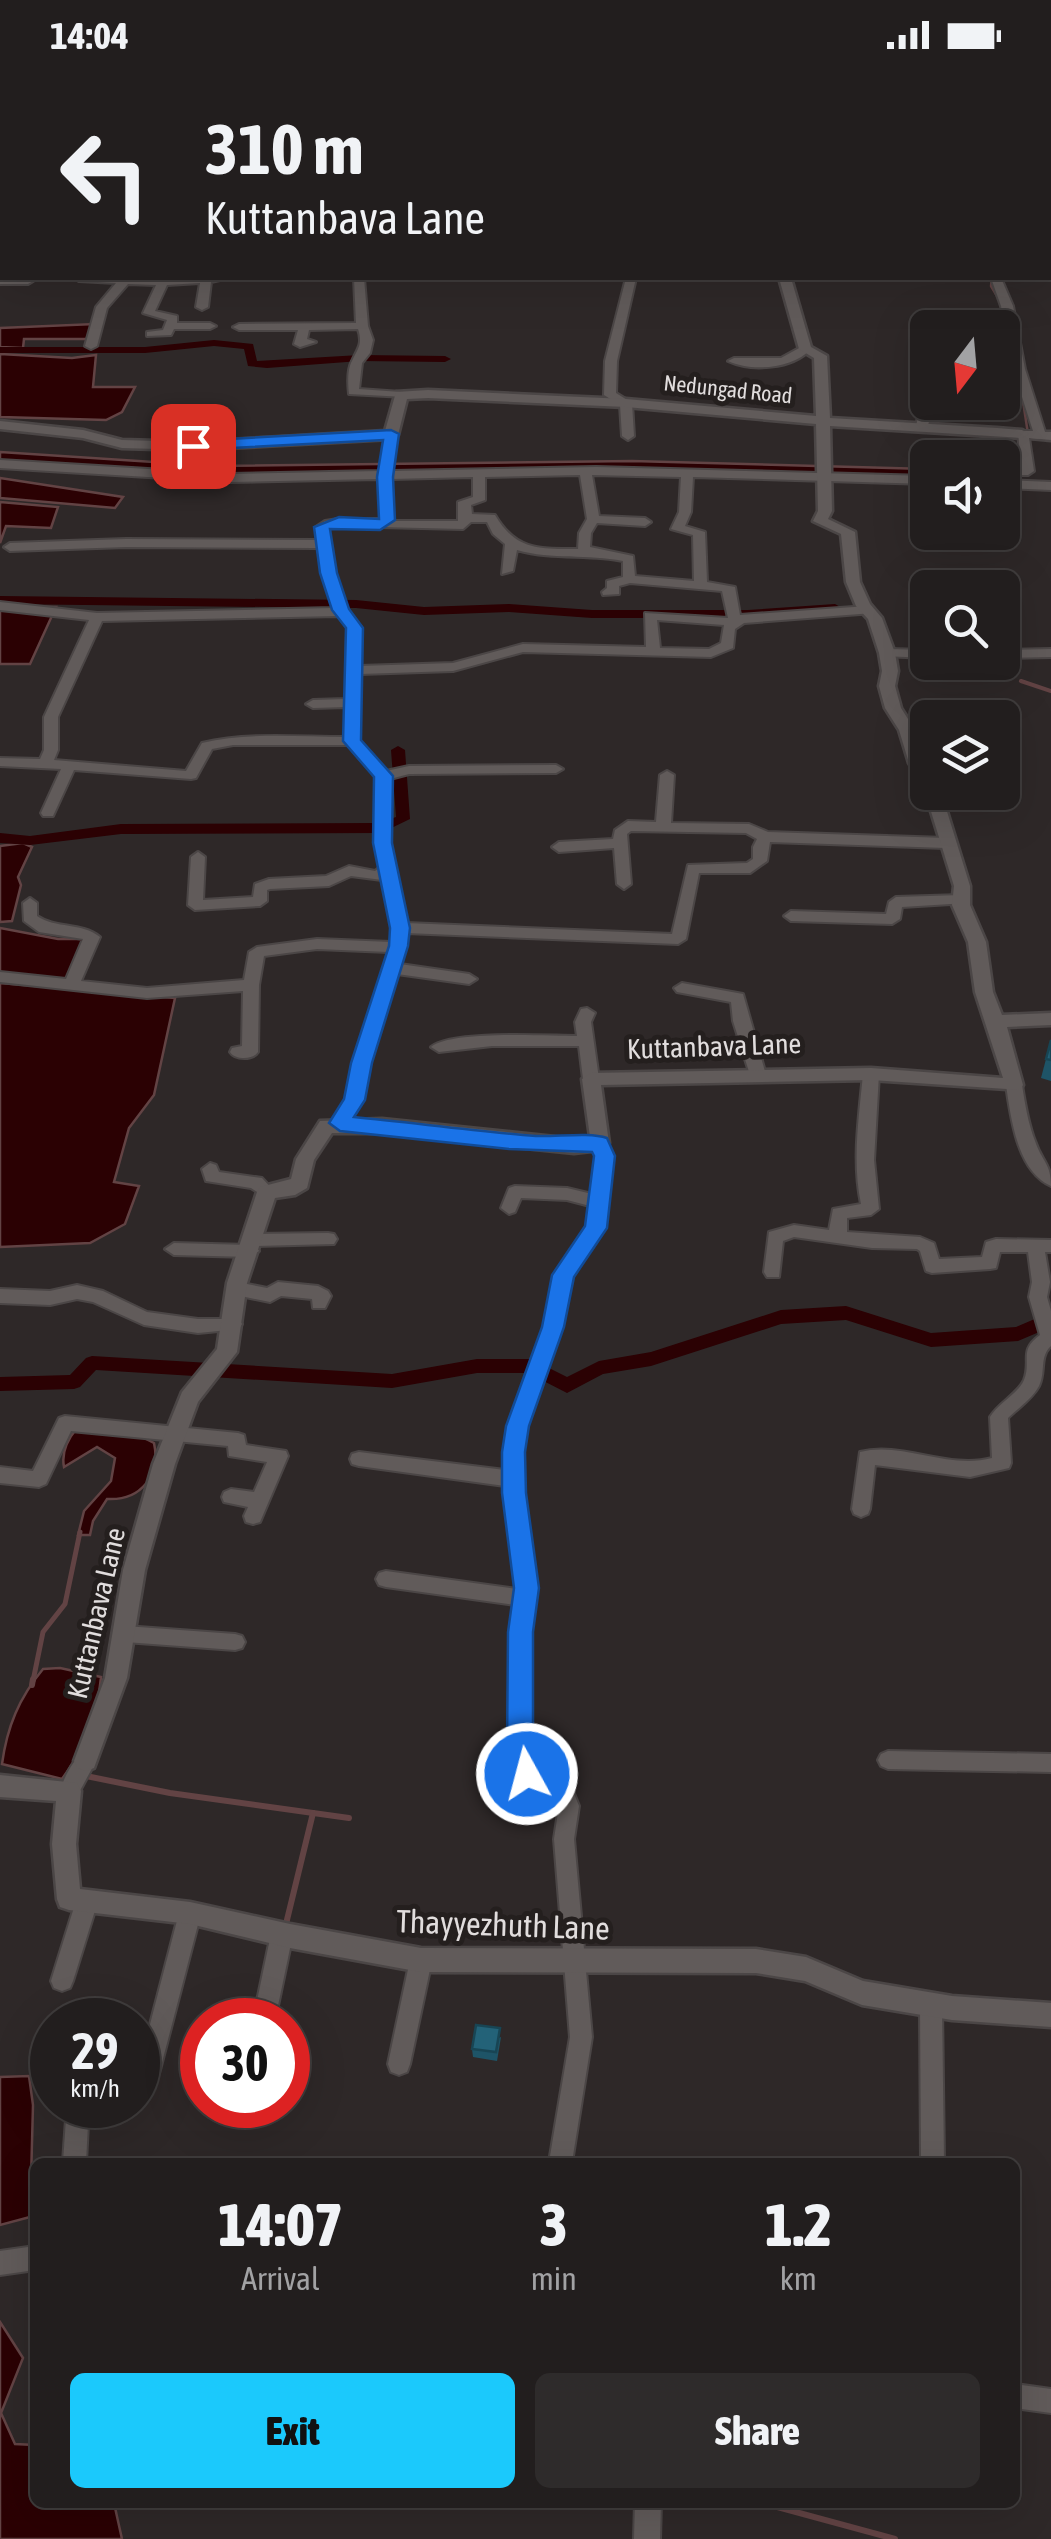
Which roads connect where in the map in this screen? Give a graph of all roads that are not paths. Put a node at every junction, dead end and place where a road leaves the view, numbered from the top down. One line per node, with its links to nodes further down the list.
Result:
1 (28, 280): 10 (street)
2 (109, 280): 9 (street)
3 (165, 280): 4 (street); 9 (street); 13 (street)
4 (206, 280): 11 (street)
5 (360, 280): 16 (street, Nedungad Road)
6 (631, 280): 25 (street)
7 (786, 280): 21 (street)
8 (996, 280): 12 (street)
9 (124, 281): 20 (street)
10 (26, 302)
11 (202, 307)
12 (1003, 310)
13 (170, 326): 14 (street); 18 (street)
14 (210, 326)
15 (304, 326): 16 (street); 17 (street); 19 (street)
16 (362, 326): 24 (street, Nedungad Road)
17 (239, 327)
18 (151, 334)
19 (310, 342)
20 (91, 346)
21 (804, 349): 22 (street); 27 (street)
22 (734, 361)
23 (1020, 373): 31 (street)
24 (401, 396): 25 (street, Nedungad Road); 30 (street)
25 (622, 399): 27 (street, Nedungad Road); 32 (street)
26 (923, 420): 29 (street)
27 (826, 421): 29 (street, Nedungad Road); 34 (street)
28 (0, 425): 30 (street)
29 (922, 426): 31 (street, Nedungad Road)
30 (391, 434): 39 (street)
31 (1037, 435): 36 (street)
32 (628, 436)
33 (0, 464): 39 (street)
34 (823, 470): 38 (street); 40 (street); 57 (street)
35 (585, 471): 37 (street); 38 (street); 44 (street)
36 (1020, 471)
37 (479, 474): 39 (street); 43 (street)
38 (687, 474): 53 (street)
39 (385, 477): 46 (street)
40 (910, 478)
41 (1020, 485): 42 (street)
42 (1051, 486)
43 (466, 518): 46 (street); 48 (street)
44 (592, 519): 45 (street); 50 (street)
45 (646, 522)
46 (380, 525): 47 (street)
47 (325, 544): 49 (street); 56 (street)
48 (512, 545): 50 (street); 51 (street)
49 (10, 547)
50 (589, 553): 52 (street)
51 (507, 571)
52 (629, 579): 53 (street); 54 (street)
53 (700, 584): 59 (street)
54 (608, 592)
55 (0, 606): 58 (street)
56 (341, 608): 58 (street); 65 (street)
57 (868, 610): 59 (street); 61 (street)
58 (97, 617): 71 (street)
59 (735, 617): 60 (street); 60 (street)
60 (653, 650): 65 (street)
61 (887, 653): 63 (street); 68 (street)
62 (1051, 653): 64 (street)
63 (910, 654)
64 (1020, 654)
65 (352, 670): 66 (street)
66 (351, 703): 67 (street); 69 (street)
67 (313, 704)
68 (910, 735)
69 (352, 741): 72 (street); 75 (street)
70 (0, 762): 71 (street)
71 (46, 763): 72 (street)
72 (70, 764): 77 (street)
73 (556, 769): 75 (street)
74 (667, 775): 78 (street)
75 (384, 776): 84 (street)
76 (938, 810): 81 (street)
77 (48, 814)
78 (664, 827): 79 (street); 80 (street)
79 (765, 837): 81 (street); 89 (street)
80 (620, 843): 82 (street); 85 (street)
81 (946, 843): 86 (street)
82 (560, 848)
83 (198, 857): 84 (street)
84 (387, 869): 89 (street)
85 (624, 884)
86 (962, 900): 88 (street); 99 (street)
87 (30, 903): 94 (street)
88 (792, 916)
89 (400, 928): 90 (street)
90 (398, 946): 91 (street); 95 (street)
91 (392, 968): 93 (street); 107 (street)
92 (0, 977): 94 (street)
93 (468, 978)
94 (71, 984): 95 (street)
95 (251, 985): 102 (street)
96 (682, 988): 104 (street)
97 (587, 1013): 100 (street)
98 (1051, 1019): 99 (street)
99 (996, 1022): 106 (street)
100 (586, 1041): 101 (street); 105 (street)
101 (439, 1046)
102 (238, 1052)
103 (872, 1074): 104 (street, Kuttanbava Lane); 106 (street, Kuttanbava Lane); 114 (street)
104 (758, 1075): 105 (street, Kuttanbava Lane)
105 (591, 1080): 108 (street, Kuttanbava Lane)
106 (1014, 1085): 110 (street)
107 (340, 1123): 108 (street); 111 (street)
108 (600, 1143): 112 (street)
109 (210, 1168): 111 (street)
110 (1051, 1180)
111 (267, 1192): 116 (street, Kuttanbava Lane)
112 (597, 1201): 113 (street); 127 (street)
113 (509, 1208)
114 (830, 1236): 117 (street); 119 (street)
115 (328, 1239): 116 (street)
116 (252, 1245): 118 (street); 120 (street, Kuttanbava Lane)
117 (1044, 1246): 124 (street)
118 (174, 1249)
119 (774, 1272)
120 (236, 1289): 122 (street); 123 (street, Kuttanbava Lane)
121 (0, 1296): 123 (street)
122 (319, 1304)
123 (233, 1324): 125 (street, Kuttanbava Lane)
124 (1050, 1334): 130 (street)
125 (176, 1434): 128 (street); 129 (street); 133 (street, Kuttanbava Lane)
126 (358, 1459): 127 (street)
127 (514, 1478): 132 (street)
128 (2, 1481)
129 (231, 1497)
130 (861, 1509)
131 (386, 1579): 132 (street)
132 (525, 1598): 143 (street)
133 (125, 1634): 134 (street); 137 (street, Kuttanbava Lane)
134 (235, 1642)
135 (888, 1760): 136 (street)
136 (1051, 1763)
137 (78, 1775): 138 (street); 139 (street)
138 (0, 1786)
139 (87, 1901): 140 (street, Thayyezhuth Lane); 144 (street)
140 (190, 1912): 141 (street, Thayyezhuth Lane); 148 (street)
141 (285, 1935): 142 (street, Thayyezhuth Lane); 145 (street)
142 (421, 1960): 143 (street, Thayyezhuth Lane); 149 (street)
143 (572, 1963): 146 (street, Thayyezhuth Lane); 152 (street)
144 (62, 1980)
145 (269, 1998)
146 (931, 2005): 147 (street, Thayyezhuth Lane); 153 (street)
147 (1051, 2015)
148 (160, 2028)
149 (400, 2064)
150 (77, 2128): 151 (street)
151 (75, 2158)
152 (561, 2158)
153 (933, 2158)
154 (30, 2259): 155 (street)
155 (0, 2264)
156 (1020, 2397): 157 (street)
157 (1051, 2401)
158 (648, 2508): 159 (street)
159 (647, 2539)

